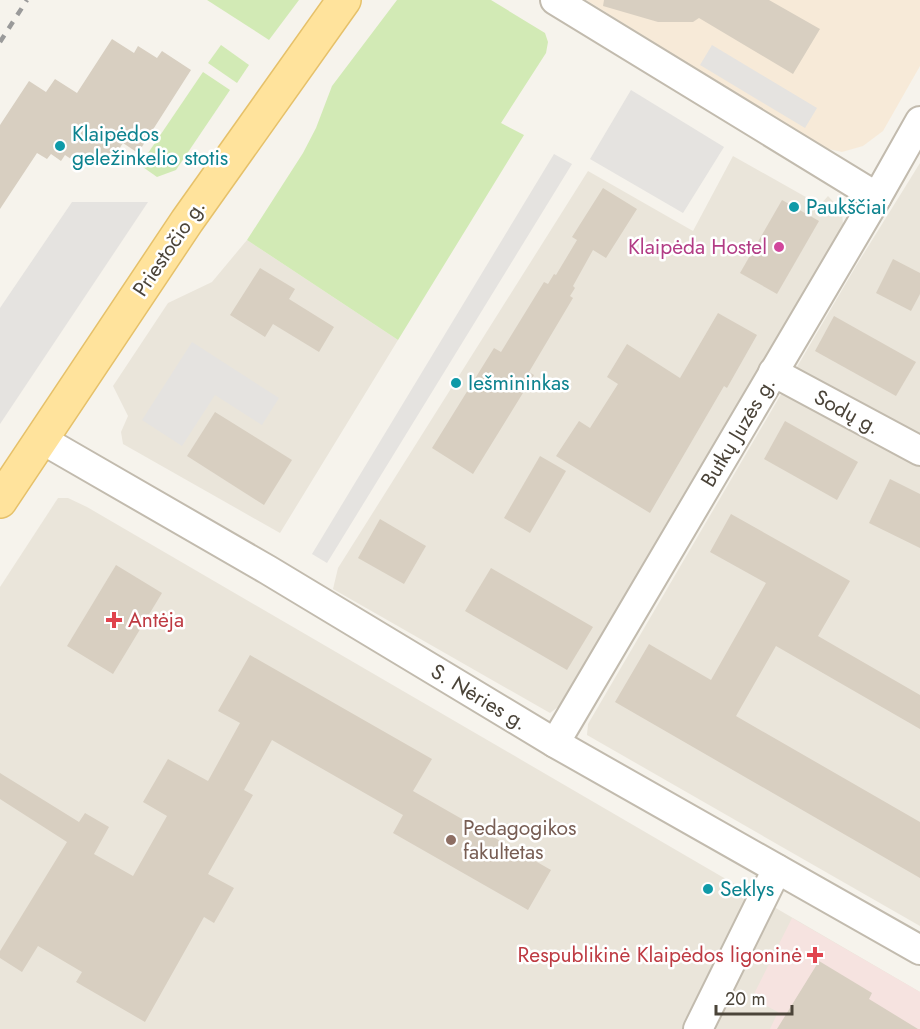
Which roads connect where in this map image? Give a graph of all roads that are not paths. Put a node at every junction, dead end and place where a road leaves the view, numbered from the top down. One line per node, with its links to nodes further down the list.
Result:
1 (344, 0): 6 (main road, Priestočio g.)
2 (555, 0): 4 (street)
3 (920, 121): 4 (street, Butkų Juzės g.)
4 (877, 197): 5 (street, Butkų Juzės g.)
5 (773, 372): 7 (street, Sodų g.); 9 (street, Butkų Juzės g.)
6 (41, 439): 8 (main road, Priestočio g.); 9 (street, S. Nėries g.)
7 (920, 451)
8 (0, 501)
9 (555, 743): 10 (street, S. Nėries g.)
10 (777, 869): 11 (street, S. Nėries g.); 12 (street)
11 (920, 950)
12 (698, 1029)

